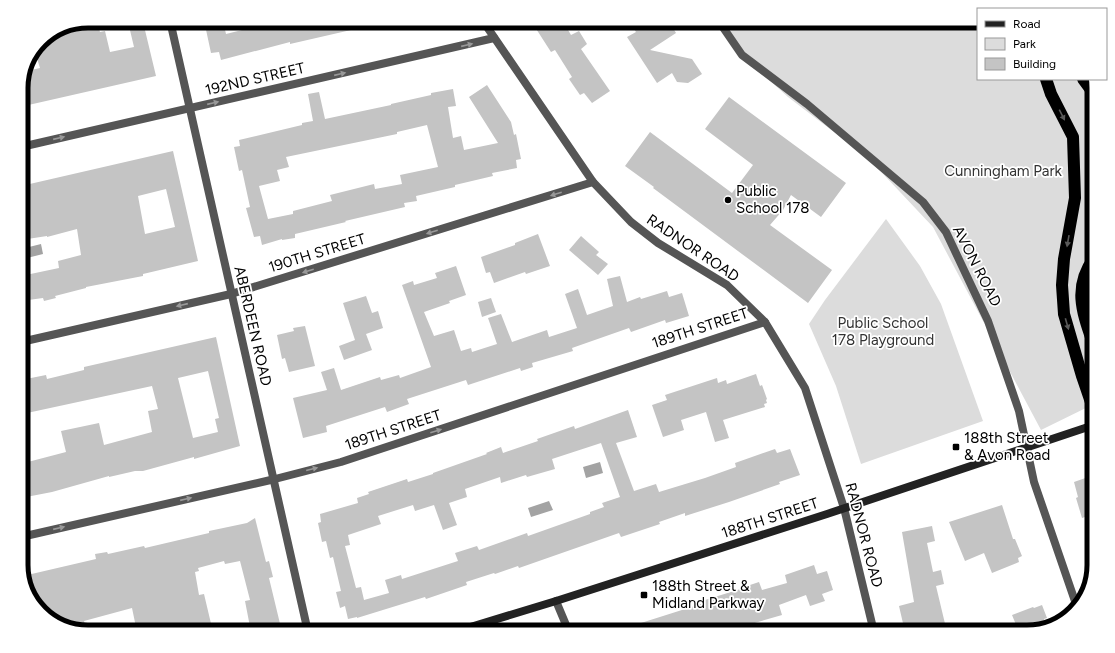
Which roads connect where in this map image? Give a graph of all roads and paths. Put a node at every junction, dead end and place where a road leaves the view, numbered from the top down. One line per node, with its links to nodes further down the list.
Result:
1 (172, 28): 6 (street, ABERDEEN ROAD)
2 (488, 28): 4 (street, RADNOR ROAD)
3 (723, 28): 16 (street, AVON ROAD)
4 (494, 38): 6 (street, 192ND STREET, one-way to 4); 8 (street, RADNOR ROAD)
5 (1046, 80): 14 (highway, one-way to 14)
6 (190, 109): 7 (street, 192ND STREET, one-way to 6); 10 (street, ABERDEEN ROAD)
7 (28, 145)
8 (593, 182): 10 (street, 190TH STREET, one-way to 10); 11 (street, RADNOR ROAD)
9 (1087, 272): 12 (highway)
10 (232, 294): 13 (street, 190TH STREET, one-way to 13); 17 (street, ABERDEEN ROAD)
11 (765, 322): 17 (street, 189TH STREET, one-way to 11); 18 (street, RADNOR ROAD)
12 (1087, 327)
13 (28, 340)
14 (1087, 391)
15 (1087, 427): 16 (street, 188TH STREET)
16 (1027, 448): 18 (street, 188TH STREET); 21 (street, AVON ROAD)
17 (275, 479): 19 (street, 189TH STREET, one-way to 17); 22 (street, ABERDEEN ROAD)
18 (844, 508): 20 (street, 188TH STREET); 25 (street, RADNOR ROAD)
19 (28, 535)
20 (556, 602): 23 (street, 188TH STREET); 24 (street)
21 (1075, 602)
22 (306, 625)
23 (478, 625)
24 (566, 625)
25 (872, 625)

